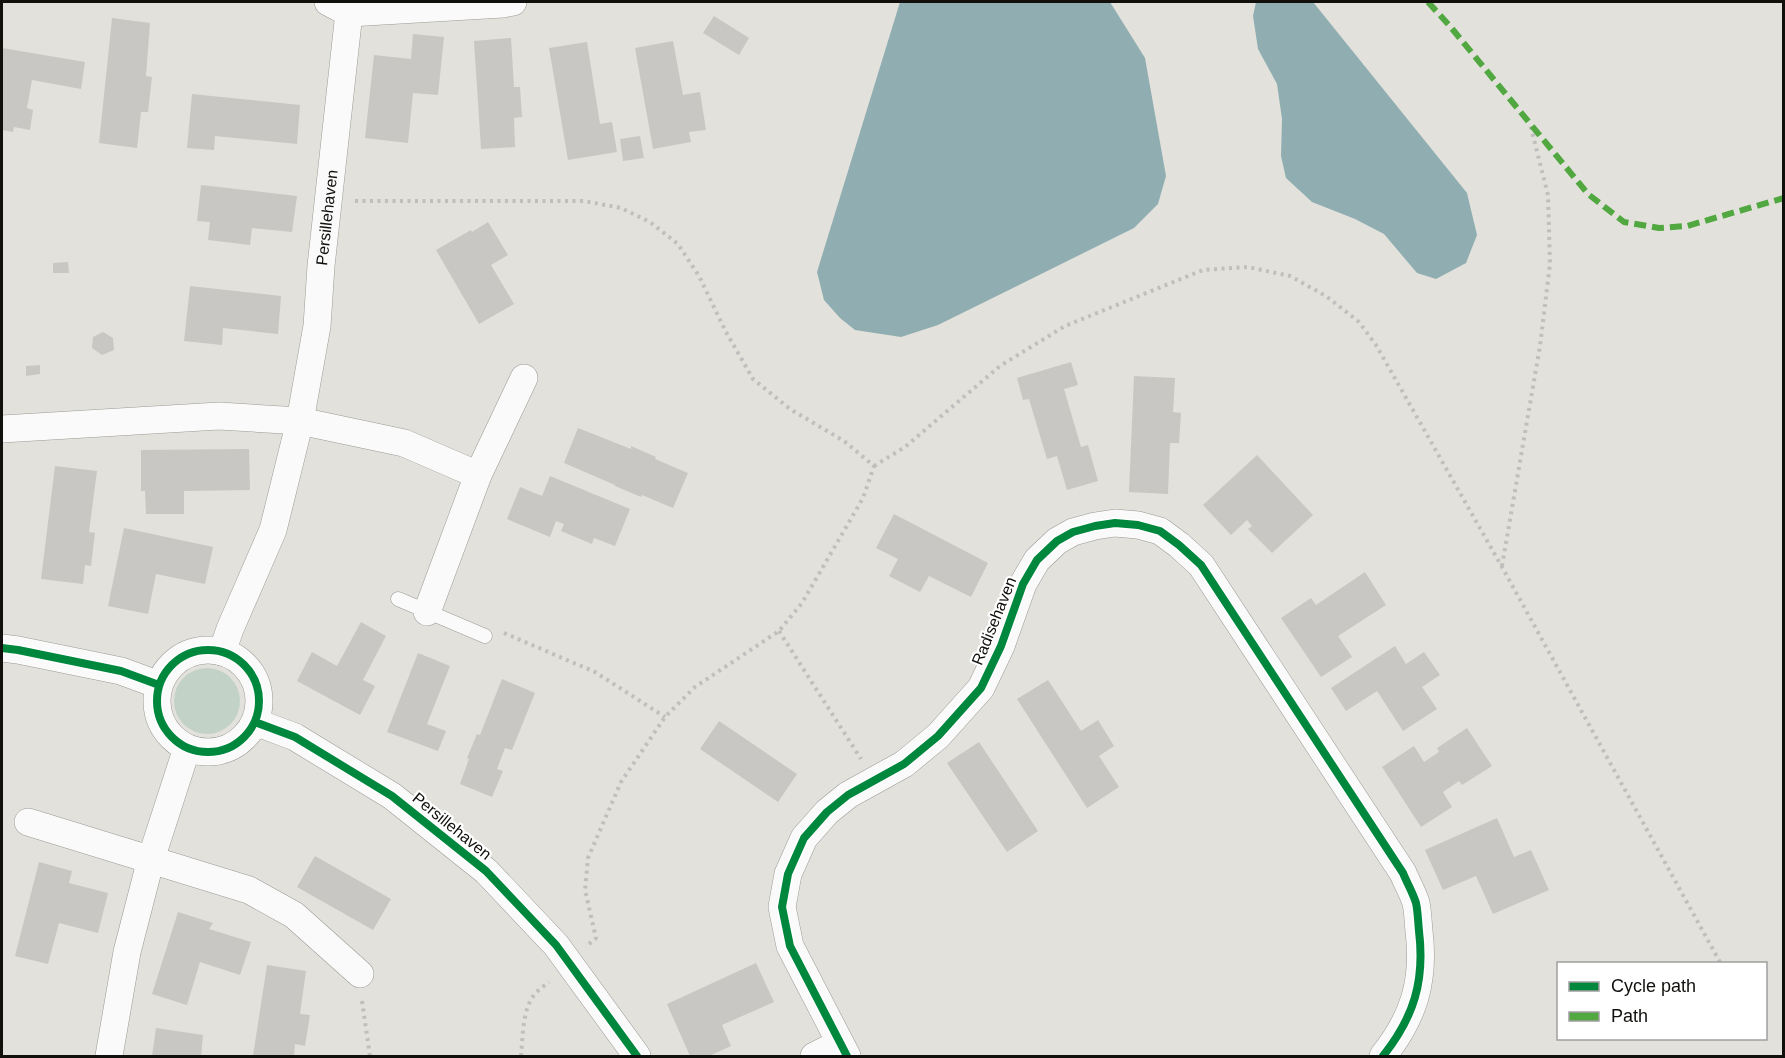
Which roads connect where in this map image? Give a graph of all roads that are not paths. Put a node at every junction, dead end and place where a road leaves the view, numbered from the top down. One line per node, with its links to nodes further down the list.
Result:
1 (513, 2): 2 (street, Persillehaven)
2 (338, 7): 4 (street, Persillehaven)
3 (524, 378): 6 (street)
4 (300, 421): 5 (street); 6 (street); 11 (street, Persillehaven)
5 (2, 429)
6 (478, 475): 8 (street)
7 (398, 599): 8 (lane)
8 (427, 612): 9 (lane)
9 (485, 636)
10 (2, 648): 12 (street)
11 (222, 652): 12 (street); 13 (street)
12 (159, 685): 14 (street)
13 (255, 722): 14 (street); 20 (street, Persillehaven)
14 (188, 748): 16 (street)
15 (28, 822): 16 (street)
16 (151, 859): 17 (street); 19 (street)
17 (360, 974)
18 (843, 1050): 21 (street, Radisehaven); 22 (street, Radisehaven)
19 (109, 1056)
20 (637, 1056)
21 (814, 1056)
22 (1383, 1056)

